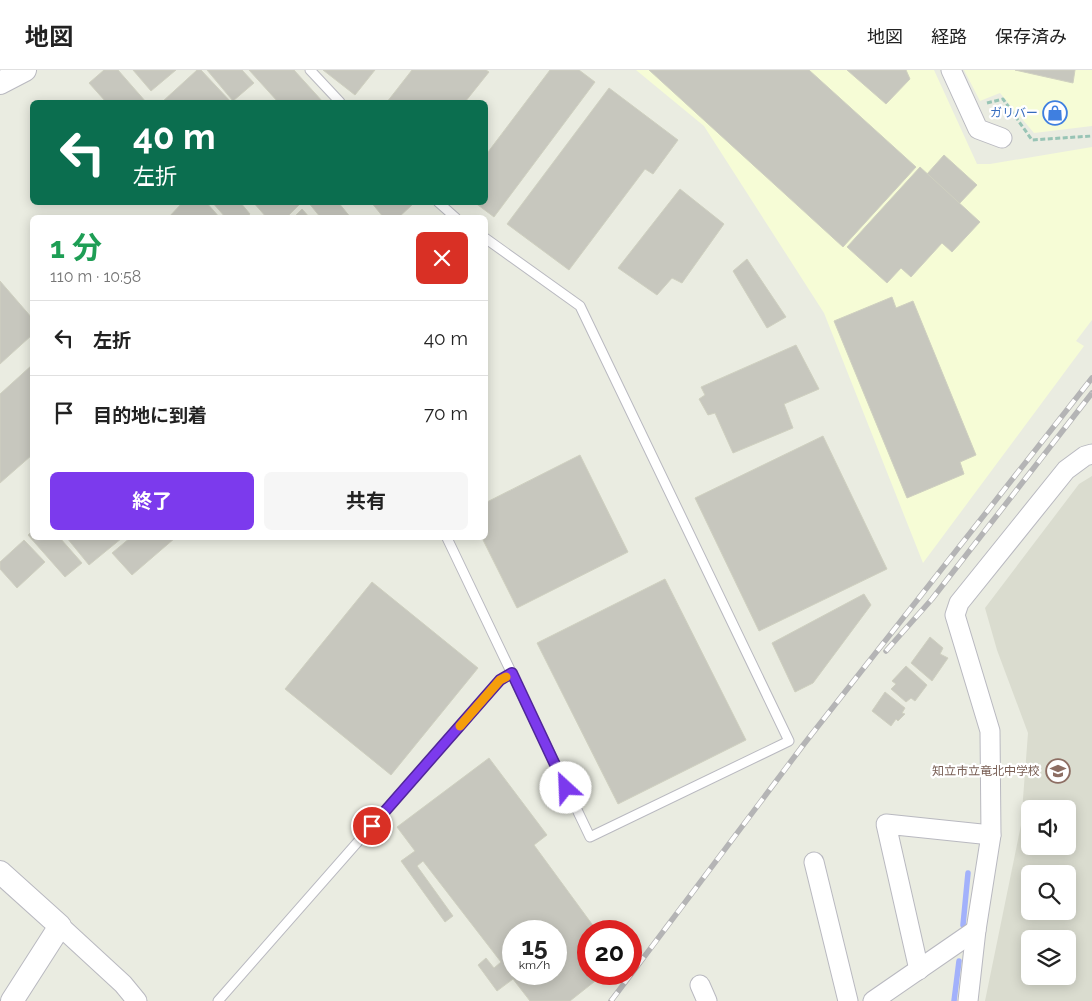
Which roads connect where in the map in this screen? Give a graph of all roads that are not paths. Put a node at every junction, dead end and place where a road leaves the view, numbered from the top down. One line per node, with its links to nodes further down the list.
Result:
1 (24, 70): 4 (street)
2 (310, 70): 5 (lane)
3 (951, 70): 6 (street)
4 (0, 83)
5 (338, 100)
6 (1002, 138)
7 (488, 240): 10 (lane)
8 (1092, 454): 11 (street)
9 (448, 540): 10 (lane)
10 (512, 673): 19 (lane)
11 (991, 835): 15 (street); 16 (street)
12 (814, 862): 20 (street)
13 (0, 872): 14 (street)
14 (60, 926): 17 (street); 18 (street)
15 (976, 930): 16 (street); 22 (street)
16 (919, 970): 21 (street)
17 (12, 1001)
18 (137, 1001)
19 (218, 1001)
20 (848, 1001)
21 (873, 1001)
22 (968, 1001)

